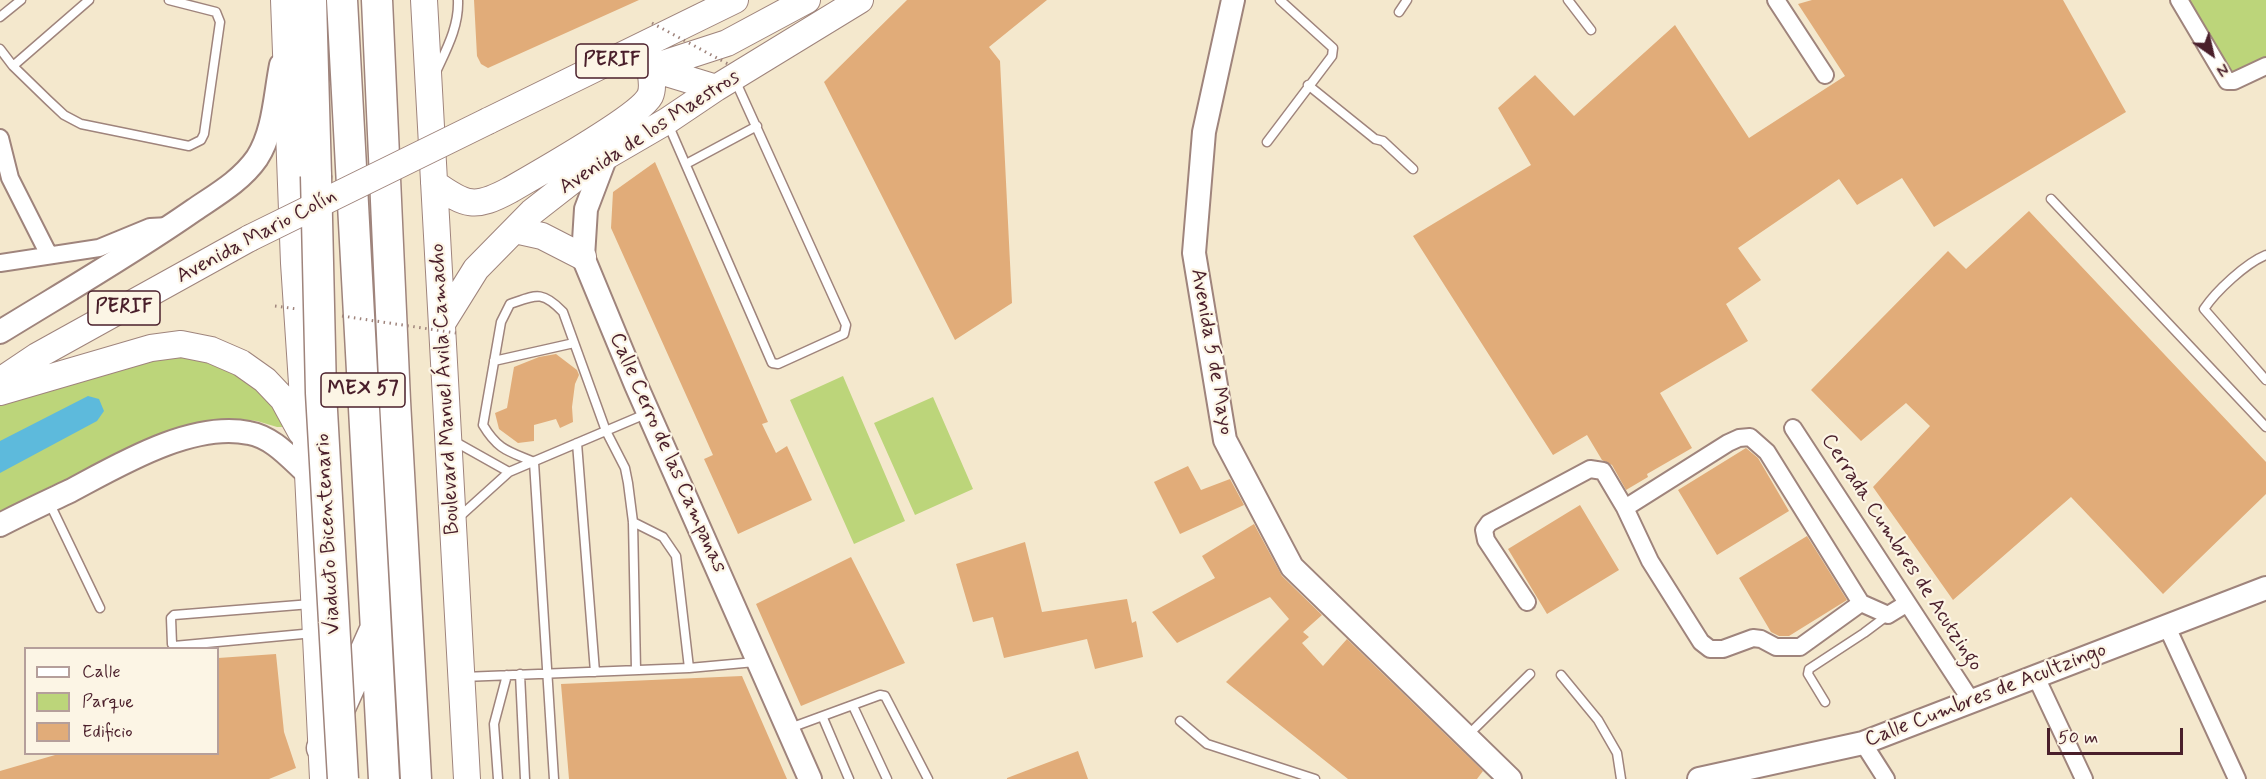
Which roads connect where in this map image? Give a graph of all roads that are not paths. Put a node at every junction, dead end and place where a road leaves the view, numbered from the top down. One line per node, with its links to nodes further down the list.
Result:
1 (21, 0): 20 (lane)
2 (89, 0): 25 (lane)
3 (169, 0): 25 (lane)
4 (284, 0): 22 (main road)
5 (311, 0): 101 (highway, Viaducto Bicentenario, bridge)
6 (342, 0): 77 (highway, MEX 57)
7 (377, 0): 103 (highway, MEX 57)
8 (424, 0): 31 (main road, Boulevard Manuel Ávila Camacho)
9 (458, 0): 31 (lane)
10 (735, 0): 24 (main road, PERIF)
11 (807, 0): 27 (main road)
12 (860, 0): 29 (main road, Avenida de los Maestros)
13 (1233, 0): 97 (street, Avenida 5 de Mayo)
14 (1280, 0): 30 (lane)
15 (1407, 0): 19 (lane)
16 (1568, 0): 21 (lane)
17 (1776, 0): 28 (street)
18 (2178, 0): 26 (street)
19 (1399, 12)
20 (0, 17)
21 (1591, 30)
22 (286, 37): 42 (street); 59 (main road)
23 (0, 49): 25 (lane)
24 (618, 58): 27 (main road); 53 (main road, Avenida Mario Colín / PERIF, bridge)
25 (13, 66)
26 (2266, 66)
27 (650, 68): 29 (main road); 33 (main road)
28 (1825, 75)
29 (726, 77): 32 (main road, Avenida de los Maestros); 34 (lane)
30 (1308, 85): 36 (lane); 39 (lane)
31 (429, 89): 40 (main road, Boulevard Manuel Ávila Camacho)
32 (667, 121): 37 (main road, Avenida de los Maestros); 38 (lane)
33 (621, 122): 37 (street, Calle Cerro de las Campanas); 40 (main road)
34 (757, 126): 38 (lane); 38 (lane)
35 (0, 138): 44 (street)
36 (1267, 142)
37 (605, 157): 43 (main road, Avenida de los Maestros); 46 (street, Calle Cerro de las Campanas)
38 (686, 165)
39 (1413, 169)
40 (434, 183): 48 (main road, Boulevard Manuel Ávila Camacho)
41 (2051, 199): 56 (lane)
42 (170, 226): 44 (street); 49 (street)
43 (515, 230): 46 (main road); 48 (main road, Avenida de los Maestros)
44 (49, 255): 47 (street)
45 (2266, 255): 52 (lane)
46 (583, 256): 55 (street, Calle Cerro de las Campanas)
47 (0, 263)
48 (450, 328): 60 (main road, Boulevard Manuel Ávila Camacho)
49 (0, 332)
50 (574, 343): 51 (lane); 51 (lane); 58 (lane)
51 (494, 361): 62 (lane)
52 (2266, 380)
53 (0, 381)
54 (0, 392): 59 (main road)
55 (648, 413): 58 (lane); 80 (street, Calle Cerro de las Campanas)
56 (2266, 427)
57 (1793, 428): 74 (street, Cerrada Cumbres de Acutzingo)
58 (606, 431): 61 (lane); 68 (lane)
59 (304, 438): 64 (main road)
60 (450, 439): 63 (lane); 67 (main road, Boulevard Manuel Ávila Camacho)
61 (577, 443): 62 (lane); 84 (lane)
62 (534, 462): 63 (lane); 83 (lane)
63 (509, 472): 67 (lane)
64 (308, 474): 65 (street); 73 (main road)
65 (49, 501): 69 (street); 75 (lane)
66 (1625, 508): 71 (street); 72 (street); 72 (street)
67 (454, 522): 89 (main road, Boulevard Manuel Ávila Camacho)
68 (633, 522): 81 (lane); 82 (lane)
69 (0, 525)
70 (2266, 588): 78 (street, Calle Cumbres de Acultzingo)
71 (1527, 602)
72 (1861, 603): 76 (street)
73 (315, 604): 79 (main road); 79 (lane)
74 (1906, 604): 76 (street); 92 (street, Cerrada Cumbres de Acutzingo)
75 (100, 608)
76 (1888, 615): 91 (lane)
77 (376, 627): 99 (highway); 102 (highway, MEX 57)
78 (2167, 627): 90 (street, Calle Cumbres de Acultzingo); 118 (street)
79 (316, 633): 99 (main road)
80 (759, 662): 81 (lane); 96 (street, Calle Cerro de las Campanas)
81 (689, 668): 82 (lane)
82 (636, 670): 84 (lane)
83 (548, 672): 84 (lane); 85 (lane); 107 (lane)
84 (595, 672)
85 (520, 674): 86 (lane); 106 (lane)
86 (507, 675): 89 (lane); 105 (lane)
87 (1530, 675): 97 (lane)
88 (1561, 675): 114 (lane)
89 (462, 677): 104 (main road, Boulevard Manuel Ávila Camacho)
90 (2036, 677): 92 (street, Calle Cumbres de Acultzingo); 117 (street)
91 (1825, 702)
92 (1972, 702): 98 (street, Calle Cumbres de Acultzingo)
93 (853, 706): 94 (lane); 110 (lane); 111 (lane)
94 (823, 718): 96 (lane); 109 (lane)
95 (1180, 721): 112 (lane)
96 (788, 729): 108 (street, Calle Cerro de las Campanas)
97 (1467, 736): 113 (street, Avenida 5 de Mayo)
98 (1863, 743): 115 (street, Calle Cumbres de Acultzingo); 116 (street)
99 (322, 748): 100 (main road)
100 (323, 779)
101 (344, 779)
102 (384, 779)
103 (416, 779)
104 (467, 779)
105 (498, 779)
106 (525, 779)
107 (554, 779)
108 (810, 779)
109 (849, 779)
110 (887, 779)
111 (928, 779)
112 (1315, 779)
113 (1510, 779)
114 (1621, 779)
115 (1699, 779)
116 (1886, 779)
117 (2085, 779)
118 (2237, 779)

